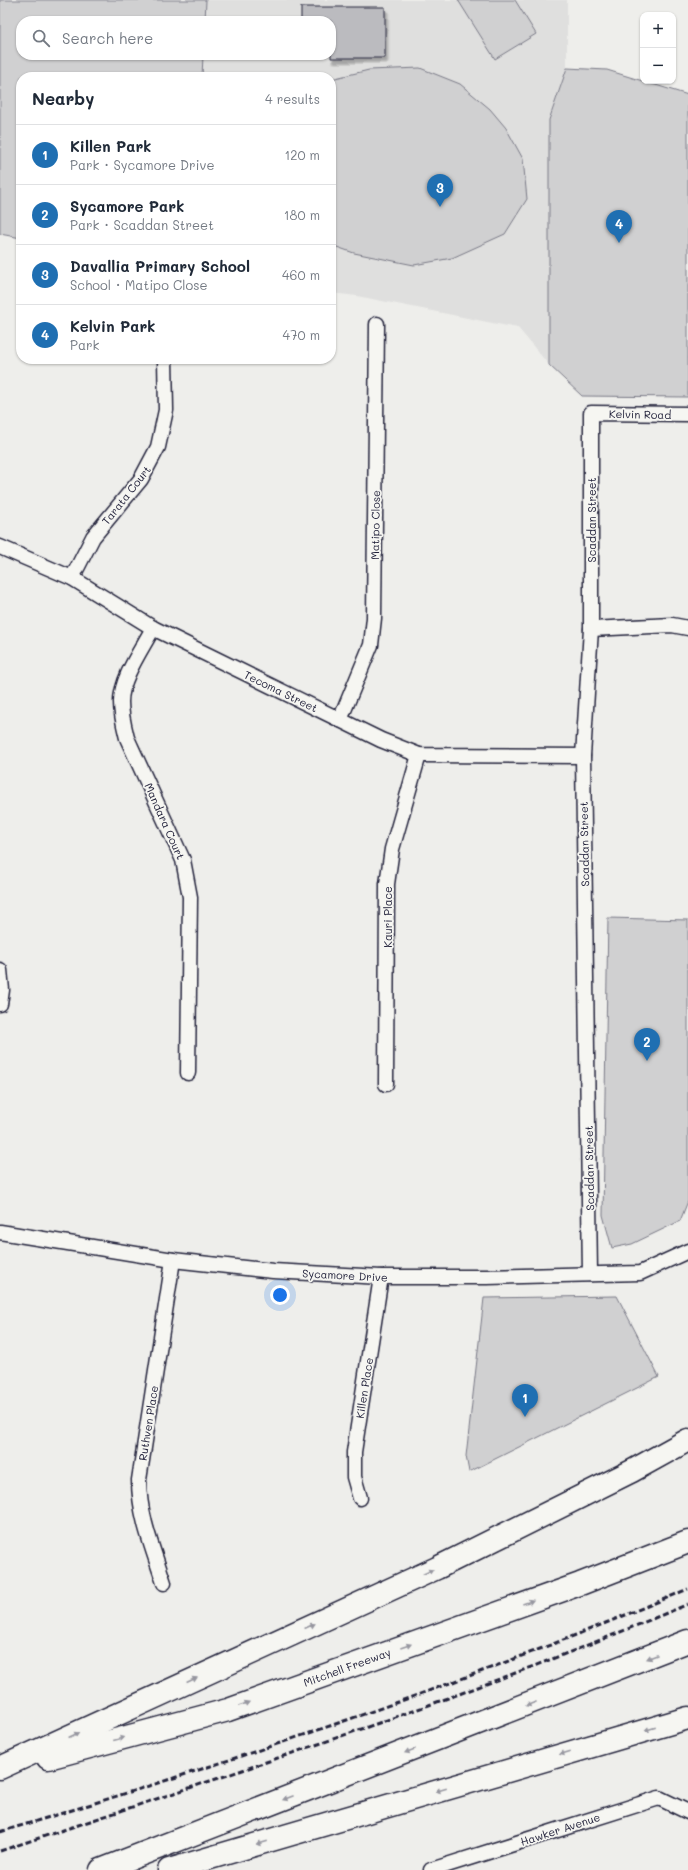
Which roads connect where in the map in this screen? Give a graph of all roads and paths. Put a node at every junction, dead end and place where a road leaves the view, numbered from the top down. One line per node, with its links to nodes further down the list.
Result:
1 (377, 324): 10 (street, Matipo Close)
2 (164, 364): 6 (street, Tarata Court)
3 (591, 413): 4 (street, Kelvin Road); 9 (street, Scaddan Street)
4 (688, 414)
5 (0, 548): 6 (street, Tecoma Street)
6 (72, 578): 7 (street, Tecoma Street)
7 (153, 628): 10 (street, Tecoma Street); 15 (street, Mandara Court)
8 (688, 628): 9 (street)
9 (591, 629): 12 (street, Scaddan Street)
10 (340, 720): 11 (street, Tecoma Street)
11 (419, 755): 12 (street, Tecoma Street); 16 (street, Kauri Place)
12 (583, 756): 20 (street, Scaddan Street)
13 (0, 970): 14 (street)
14 (0, 1004)
15 (188, 1073)
16 (386, 1084)
17 (0, 1232): 19 (street, Sycamore Drive)
18 (688, 1251): 20 (street, Sycamore Drive)
19 (173, 1260): 21 (street, Sycamore Drive); 25 (street, Ruthven Place)
20 (590, 1274): 21 (street, Sycamore Drive)
21 (381, 1277): 23 (street, Killen Place)
22 (688, 1440): 28 (highway, one-way to 22)
23 (360, 1498)
24 (688, 1542): 28 (highway, Mitchell Freeway, one-way to 24)
25 (164, 1583)
26 (688, 1641): 30 (highway, one-way to 30)
27 (688, 1718): 31 (highway, one-way to 31)
28 (0, 1769)
29 (688, 1812): 32 (street, Hawker Avenue)
30 (101, 1870)
31 (169, 1870)
32 (431, 1870)

